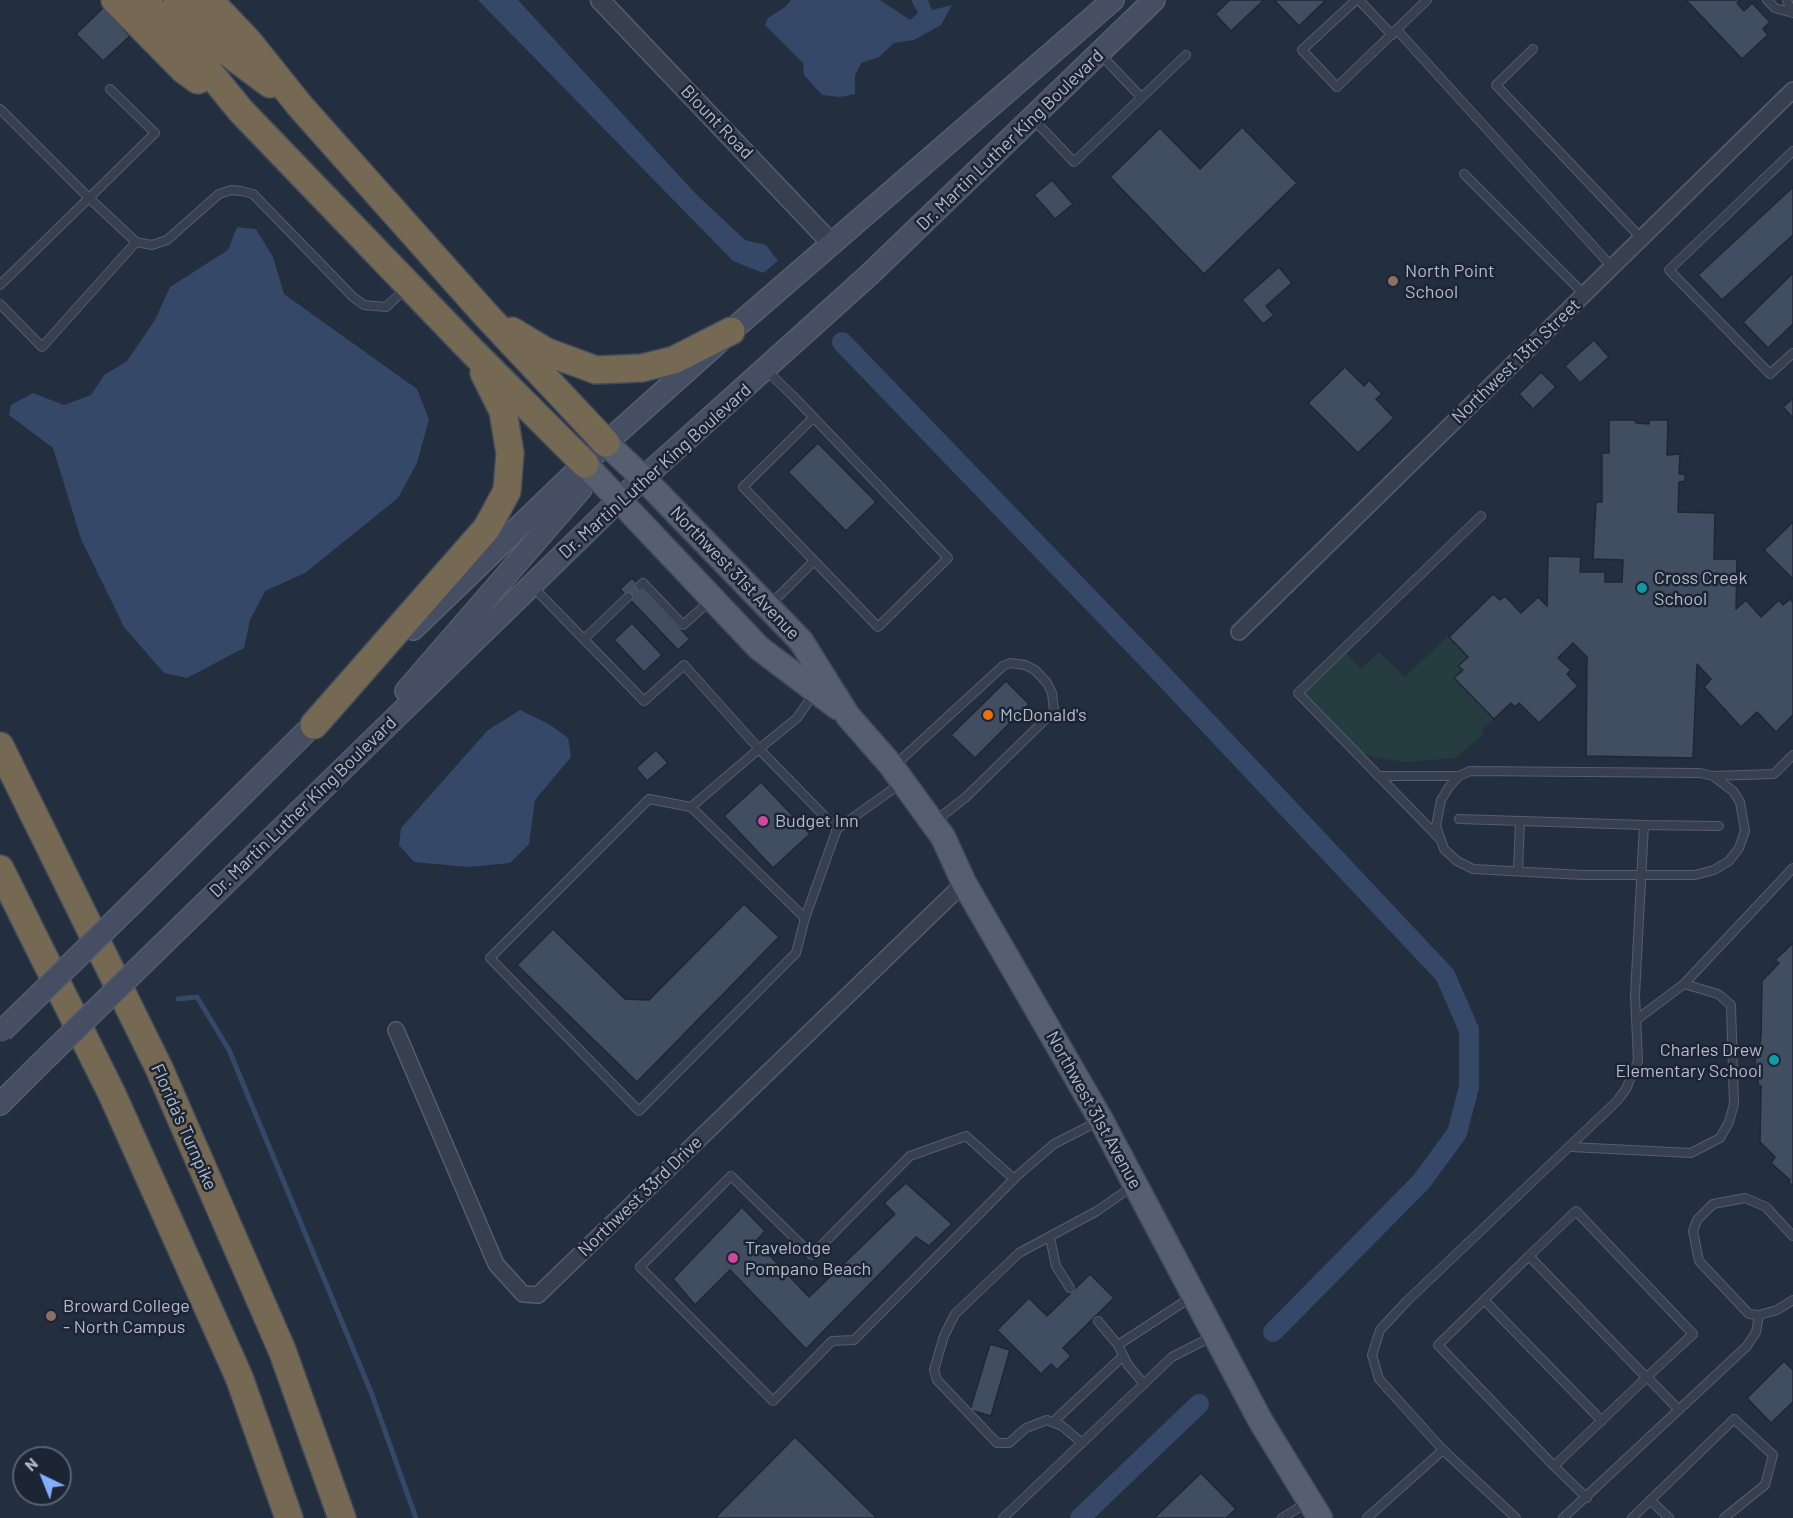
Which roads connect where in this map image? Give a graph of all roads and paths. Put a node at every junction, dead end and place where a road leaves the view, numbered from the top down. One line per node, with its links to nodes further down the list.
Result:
1 (115, 0): 22 (highway)
2 (143, 0): 22 (highway)
3 (177, 0): 20 (highway)
4 (209, 0): 20 (highway)
5 (600, 0): 29 (street, Blount Road)
6 (1113, 0): 29 (main road, Dr. Martin Luther King Boulevard)
7 (1154, 0): 15 (main road, Dr. Martin Luther King Boulevard)
8 (1357, 0): 13 (lane); 13 (lane)
9 (1427, 0): 13 (lane)
10 (1767, 0): 12 (lane)
11 (1786, 0): 12 (lane)
12 (1792, 13)
13 (1394, 33): 30 (lane)
14 (1533, 49): 27 (lane)
15 (1099, 53): 19 (lane); 23 (main road, Dr. Martin Luther King Boulevard)
16 (1185, 55): 19 (lane)
17 (110, 88): 26 (lane)
18 (1793, 90): 27 (street, Northwest 13th Street)
19 (1142, 97): 23 (lane)
20 (300, 106): 35 (highway)
21 (0, 109): 26 (lane)
22 (241, 111): 32 (highway)
23 (1032, 118): 39 (main road, Dr. Martin Luther King Boulevard)
24 (1793, 151): 38 (lane)
25 (1464, 174): 33 (lane)
26 (89, 198): 28 (lane); 31 (lane)
27 (1641, 238): 30 (street, Northwest 13th Street)
28 (136, 242): 32 (lane); 34 (lane)
29 (833, 244): 36 (main road, Dr. Martin Luther King Boulevard)
30 (1612, 267): 33 (street, Northwest 13th Street)
31 (0, 285)
32 (409, 285): 37 (highway)
33 (1584, 294): 52 (street, Northwest 13th Street)
34 (0, 304)
35 (485, 314): 36 (highway); 41 (highway)
36 (731, 331): 41 (main road, Dr. Martin Luther King Boulevard)
37 (472, 351): 42 (highway); 57 (highway)
38 (1793, 353)
39 (766, 370): 40 (lane); 43 (main road, Dr. Martin Luther King Boulevard)
40 (813, 417): 46 (lane); 46 (lane)
41 (606, 443): 42 (main road, Dr. Martin Luther King Boulevard); 43 (main road, Northwest 31st Avenue)
42 (585, 464): 44 (main road, Northwest 31st Avenue); 56 (main road); 57 (main road, Dr. Martin Luther King Boulevard)
43 (644, 479): 44 (main road, Dr. Martin Luther King Boulevard); 51 (main road, Northwest 31st Avenue)
44 (618, 501): 47 (main road, Dr. Martin Luther King Boulevard); 50 (main road, Northwest 31st Avenue)
45 (1481, 516): 62 (lane)
46 (814, 561): 51 (lane)
47 (531, 585): 53 (lane); 56 (main road, Dr. Martin Luther King Boulevard)
48 (640, 586): 50 (lane)
49 (628, 597): 53 (lane)
50 (712, 599): 54 (main road, Northwest 31st Avenue)
51 (768, 607): 55 (main road, Northwest 31st Avenue)
52 (1239, 632)
53 (584, 639): 59 (lane)
54 (816, 691): 55 (main road, Northwest 31st Avenue); 59 (lane)
55 (848, 716): 61 (main road, Northwest 31st Avenue)
56 (390, 722): 83 (main road, Dr. Martin Luther King Boulevard, bridge)
57 (314, 725): 82 (main road, Dr. Martin Luther King Boulevard, bridge)
58 (0, 746): 112 (highway, Florida's Turnpike)
59 (759, 749): 65 (lane); 71 (lane)
60 (1793, 755): 64 (lane)
61 (898, 774): 68 (main road, Northwest 31st Avenue); 68 (lane); 71 (lane)
62 (1378, 776): 63 (lane); 72 (lane)
63 (1459, 776): 64 (lane); 72 (lane)
64 (1713, 776): 76 (lane)
65 (691, 807): 78 (lane); 78 (lane)
66 (1459, 819): 67 (lane)
67 (1520, 821): 69 (lane); 75 (lane)
68 (933, 823): 77 (main road, Northwest 31st Avenue)
69 (1644, 825): 70 (lane); 76 (lane)
70 (1719, 826)
71 (837, 829): 78 (lane)
72 (1440, 839): 75 (lane)
73 (0, 868): 111 (highway)
74 (1793, 868): 79 (lane)
75 (1518, 871): 76 (lane)
76 (1641, 876): 80 (lane)
77 (964, 883): 81 (street, Northwest 33rd Drive); 84 (main road, Northwest 31st Avenue)
78 (805, 918)
79 (1684, 984): 80 (lane); 85 (lane)
80 (1636, 1020): 85 (lane)
81 (396, 1030)
82 (1, 1032)
83 (0, 1104)
84 (1101, 1120): 86 (lane); 87 (main road, Northwest 31st Avenue)
85 (1571, 1147): 106 (lane)
86 (1014, 1179): 86 (lane)
87 (1135, 1184): 89 (lane); 92 (main road, Northwest 31st Avenue)
88 (1793, 1236): 95 (lane)
89 (1050, 1238): 91 (lane); 104 (lane)
90 (1529, 1256): 93 (lane); 100 (lane); 100 (lane)
91 (1070, 1288)
92 (1194, 1295): 97 (main road, Northwest 31st Avenue); 98 (lane)
93 (1484, 1300): 103 (lane); 107 (lane)
94 (1793, 1300): 95 (lane)
95 (1759, 1315): 102 (lane)
96 (1098, 1321): 98 (lane)
97 (1215, 1335): 101 (lane); 110 (main road, Northwest 31st Avenue)
98 (1118, 1345): 99 (lane)
99 (1123, 1356): 101 (lane); 104 (lane)
100 (1647, 1377): 102 (lane); 103 (lane)
101 (1144, 1384): 105 (lane)
102 (1679, 1410): 108 (lane)
103 (1602, 1421): 107 (lane)
104 (1053, 1422): 105 (lane)
105 (1082, 1443): 113 (lane)
106 (1443, 1450): 115 (lane); 116 (lane)
107 (1554, 1466): 108 (lane)
108 (1587, 1498): 117 (lane)
109 (1650, 1500): 118 (lane); 119 (lane); 120 (lane)
110 (1315, 1510): 114 (lane)
111 (289, 1518)
112 (342, 1518)
113 (1003, 1518)
114 (1282, 1518)
115 (1367, 1518)
116 (1515, 1518)
117 (1563, 1518)
118 (1632, 1518)
119 (1669, 1518)
120 (1724, 1518)

